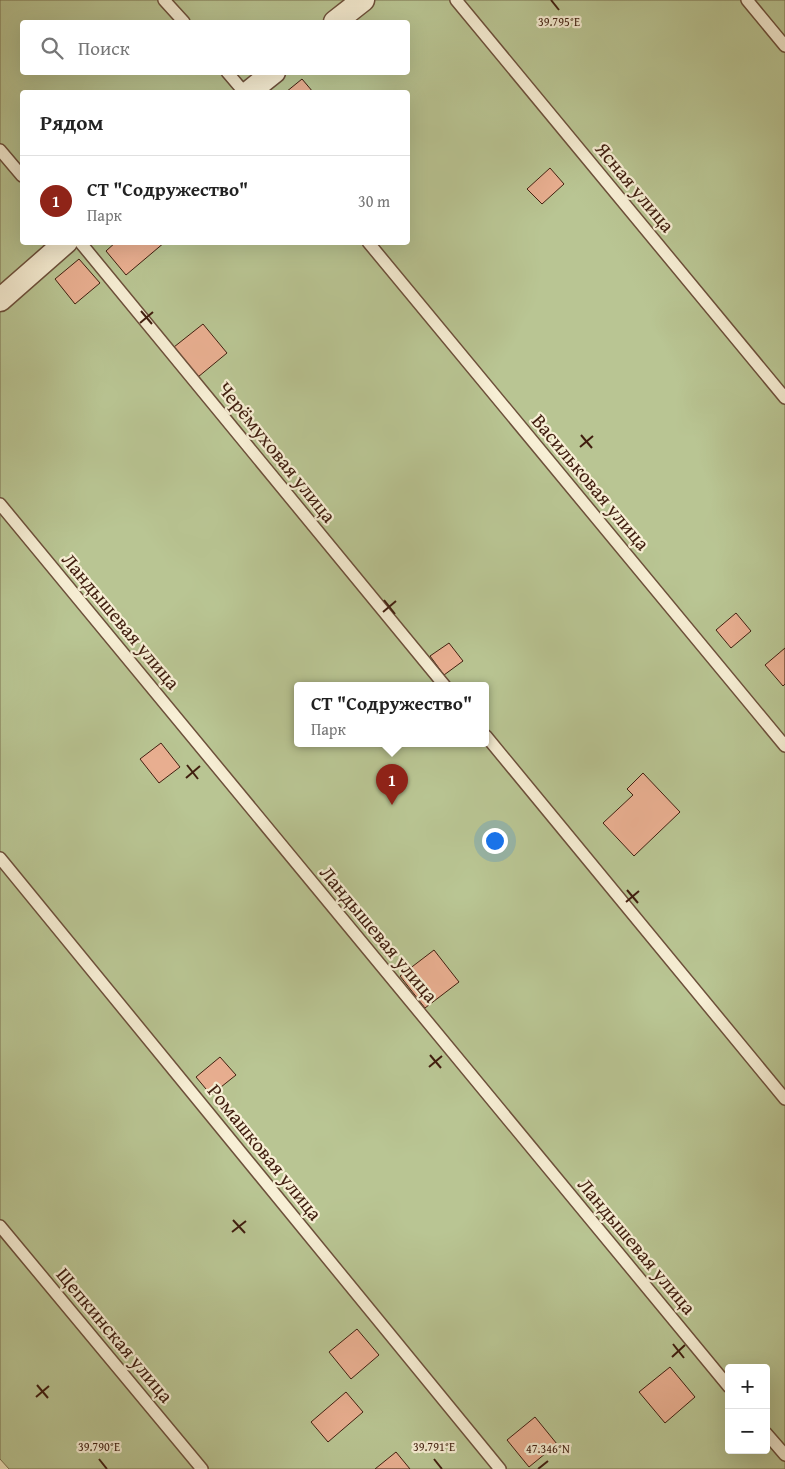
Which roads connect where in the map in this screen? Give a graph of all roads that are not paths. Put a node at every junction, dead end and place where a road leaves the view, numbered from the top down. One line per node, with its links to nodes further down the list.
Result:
1 (164, 0): 5 (lane)
2 (363, 0): 6 (street)
3 (456, 0): 18 (lane, Ясная улица)
4 (748, 0): 7 (lane)
5 (182, 20)
6 (338, 20)
7 (785, 46)
8 (230, 75): 10 (lane)
9 (270, 75): 11 (street)
10 (242, 90)
11 (252, 90)
12 (0, 150): 13 (lane)
13 (20, 174)
14 (63, 245): 17 (street)
15 (82, 245): 20 (lane, Черёмуховая улица)
16 (370, 245): 22 (lane, Васильковая улица)
17 (0, 300)
18 (785, 398)
19 (0, 504): 26 (lane, Ландышевая улица)
20 (442, 682)
21 (489, 740): 24 (lane)
22 (785, 746)
23 (0, 858): 30 (lane, Ромашковая улица)
24 (785, 1099)
25 (0, 1226): 29 (lane, Щепкинская улица)
26 (725, 1382)
27 (770, 1438): 28 (lane)
28 (785, 1455)
29 (202, 1469)
30 (500, 1469)

